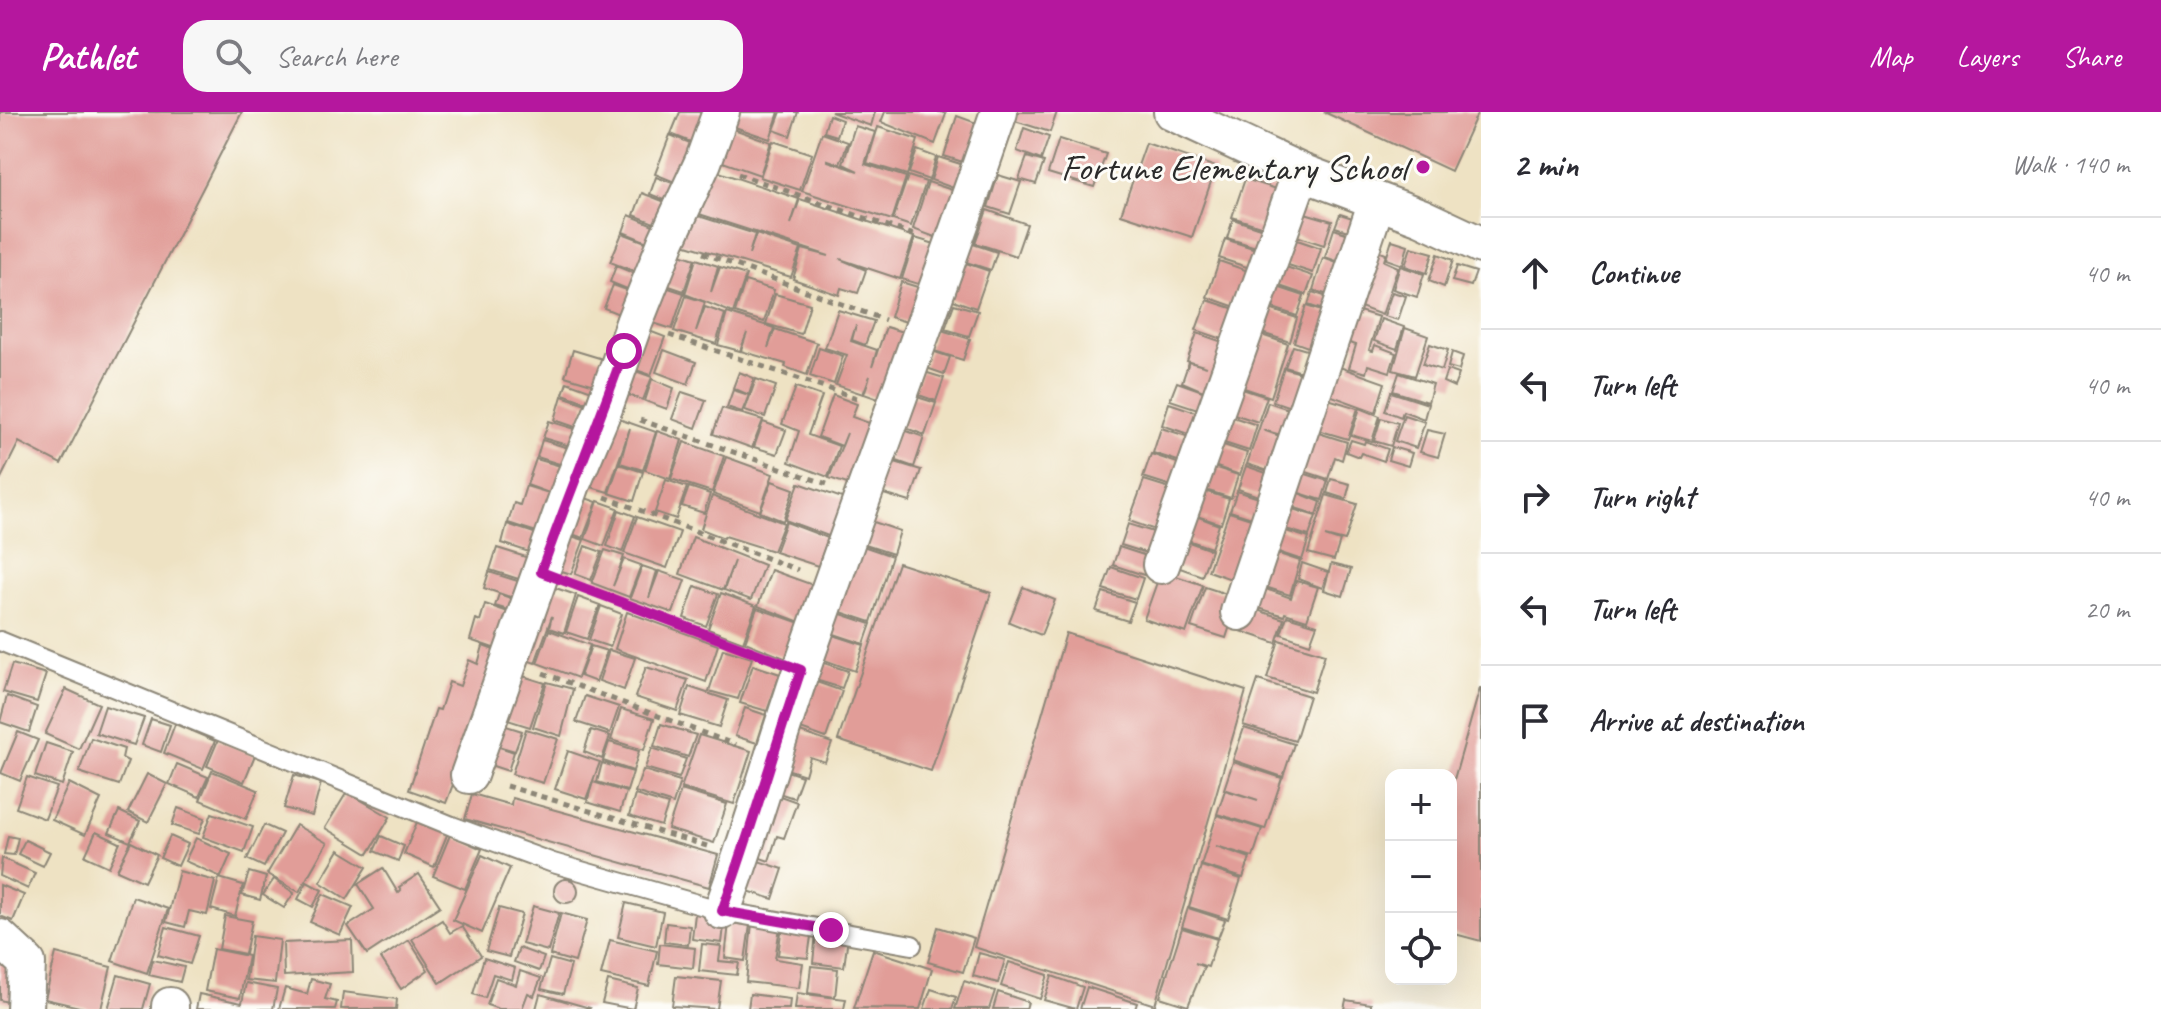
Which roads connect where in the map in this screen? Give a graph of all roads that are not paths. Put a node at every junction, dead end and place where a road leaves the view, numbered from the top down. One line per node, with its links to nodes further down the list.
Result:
1 (721, 112): 10 (street)
2 (999, 112): 11 (street)
3 (1172, 112): 4 (street)
4 (1301, 172): 5 (street); 7 (street)
5 (1377, 201): 6 (street); 8 (street)
6 (1481, 245)
7 (1161, 565)
8 (1239, 612)
9 (0, 641): 11 (lane)
10 (469, 775)
11 (722, 911): 13 (lane)
12 (2, 939): 14 (street)
13 (912, 945)
14 (25, 1009)

